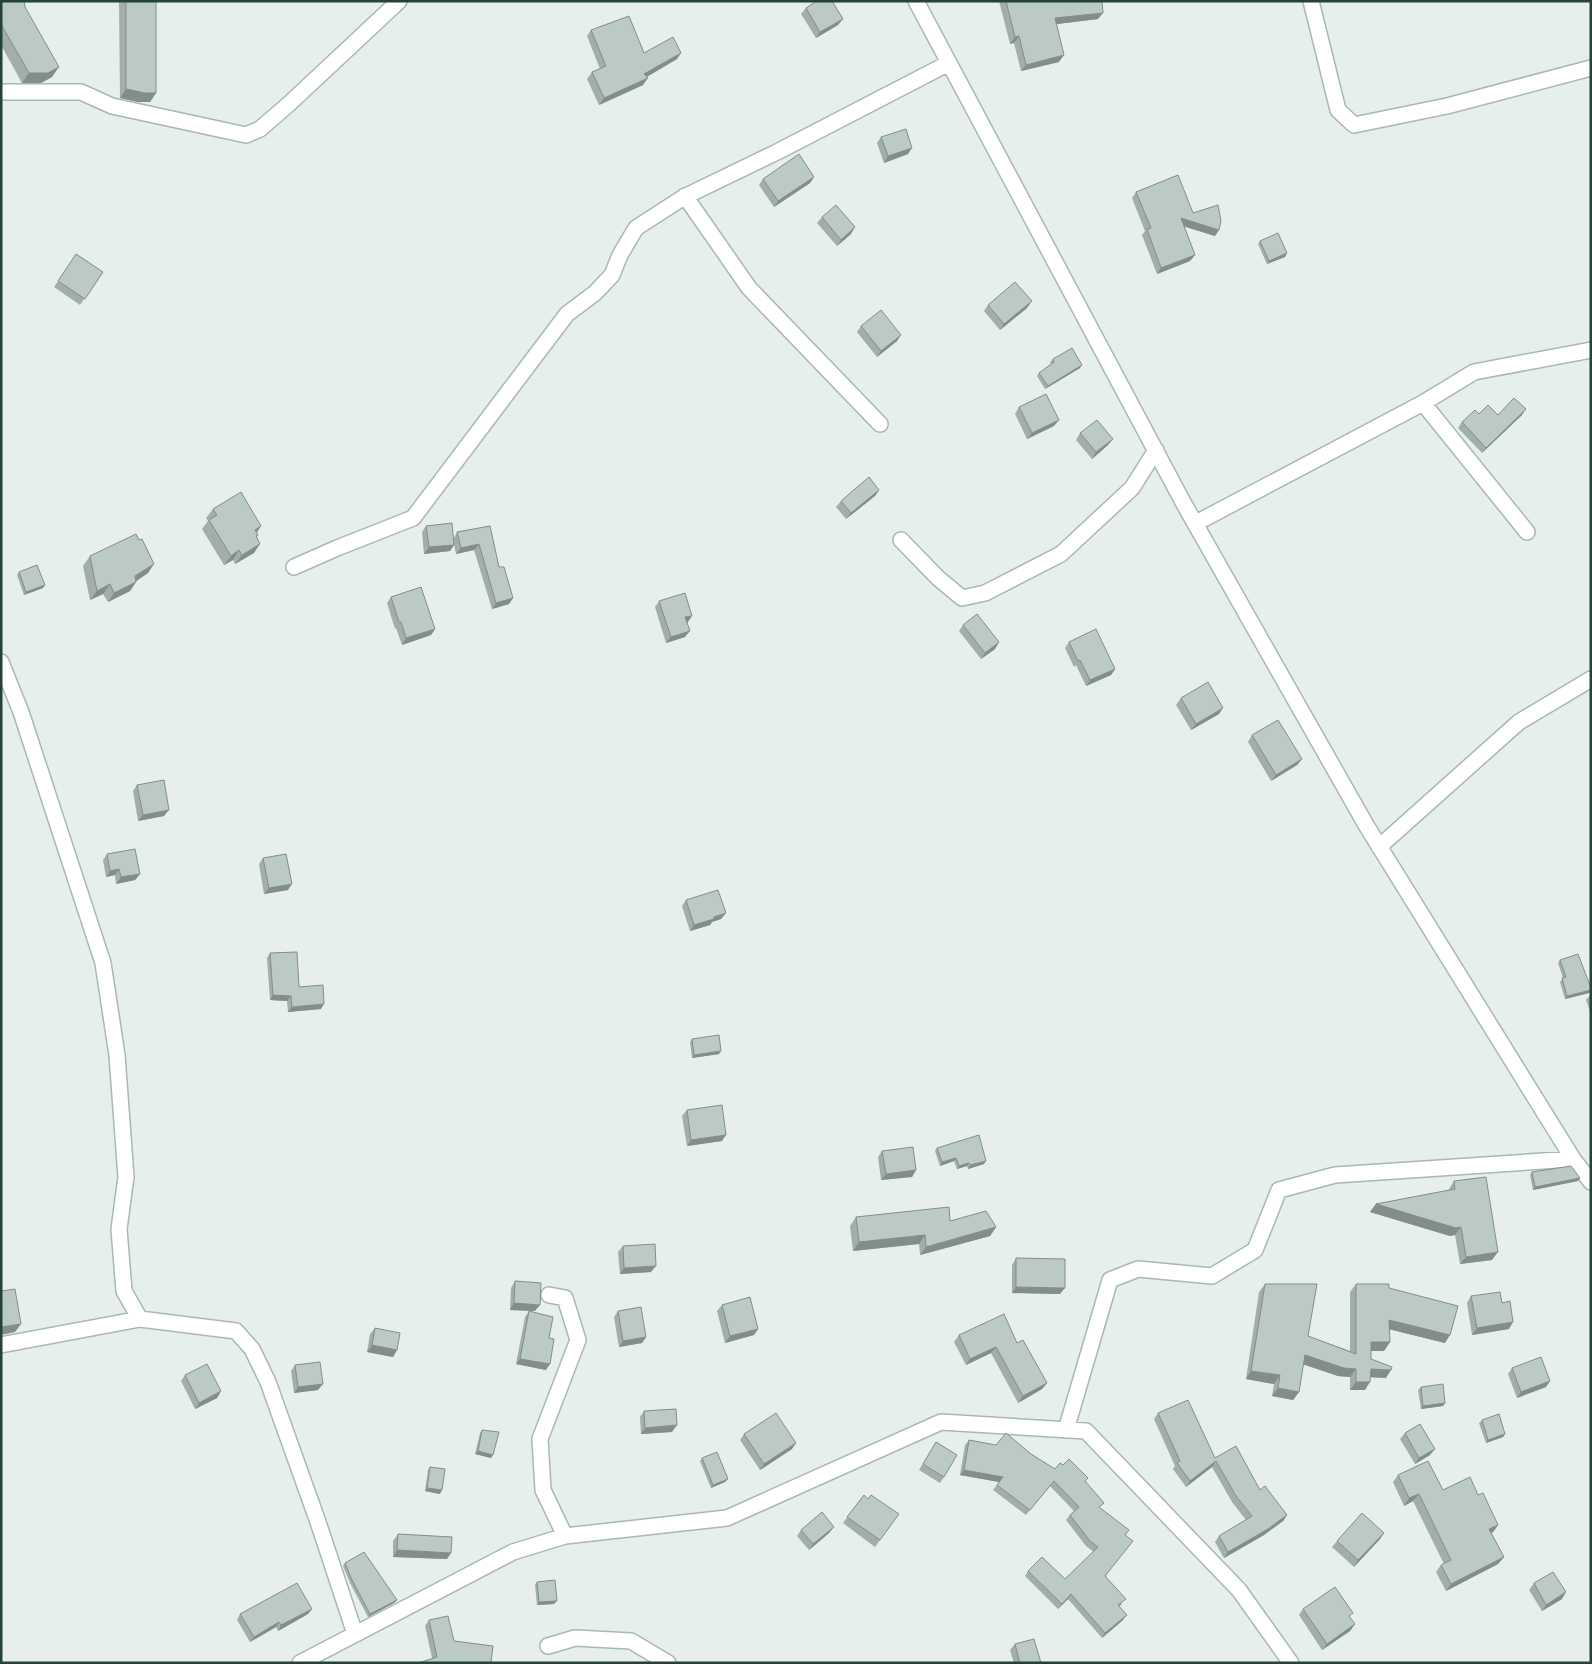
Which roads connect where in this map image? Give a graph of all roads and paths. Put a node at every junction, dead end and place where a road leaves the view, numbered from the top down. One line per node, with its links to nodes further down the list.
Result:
1 (399, 1): 6 (street)
2 (916, 1): 4 (street)
3 (1311, 1): 5 (street)
4 (949, 63): 7 (street); 11 (street)
5 (1591, 68)
6 (1, 92)
7 (685, 196): 10 (street); 15 (street)
8 (1591, 350): 9 (street)
9 (1423, 403): 12 (street); 13 (street)
10 (880, 424)
11 (1156, 450): 12 (street); 14 (street)
12 (1196, 524): 18 (street)
13 (1526, 532)
14 (901, 540)
15 (294, 567)
16 (1, 662): 22 (street)
17 (1591, 679): 18 (street)
18 (1379, 847): 19 (street)
19 (1572, 1159): 20 (street); 24 (street)
20 (1591, 1182)
21 (550, 1295): 25 (street)
22 (140, 1319): 23 (street); 26 (street)
23 (1, 1345)
24 (1066, 1430): 25 (street); 30 (street)
25 (565, 1536): 26 (street)
26 (355, 1634): 28 (street)
27 (548, 1646): 29 (street)
28 (300, 1663)
29 (668, 1663)
30 (1291, 1663)

